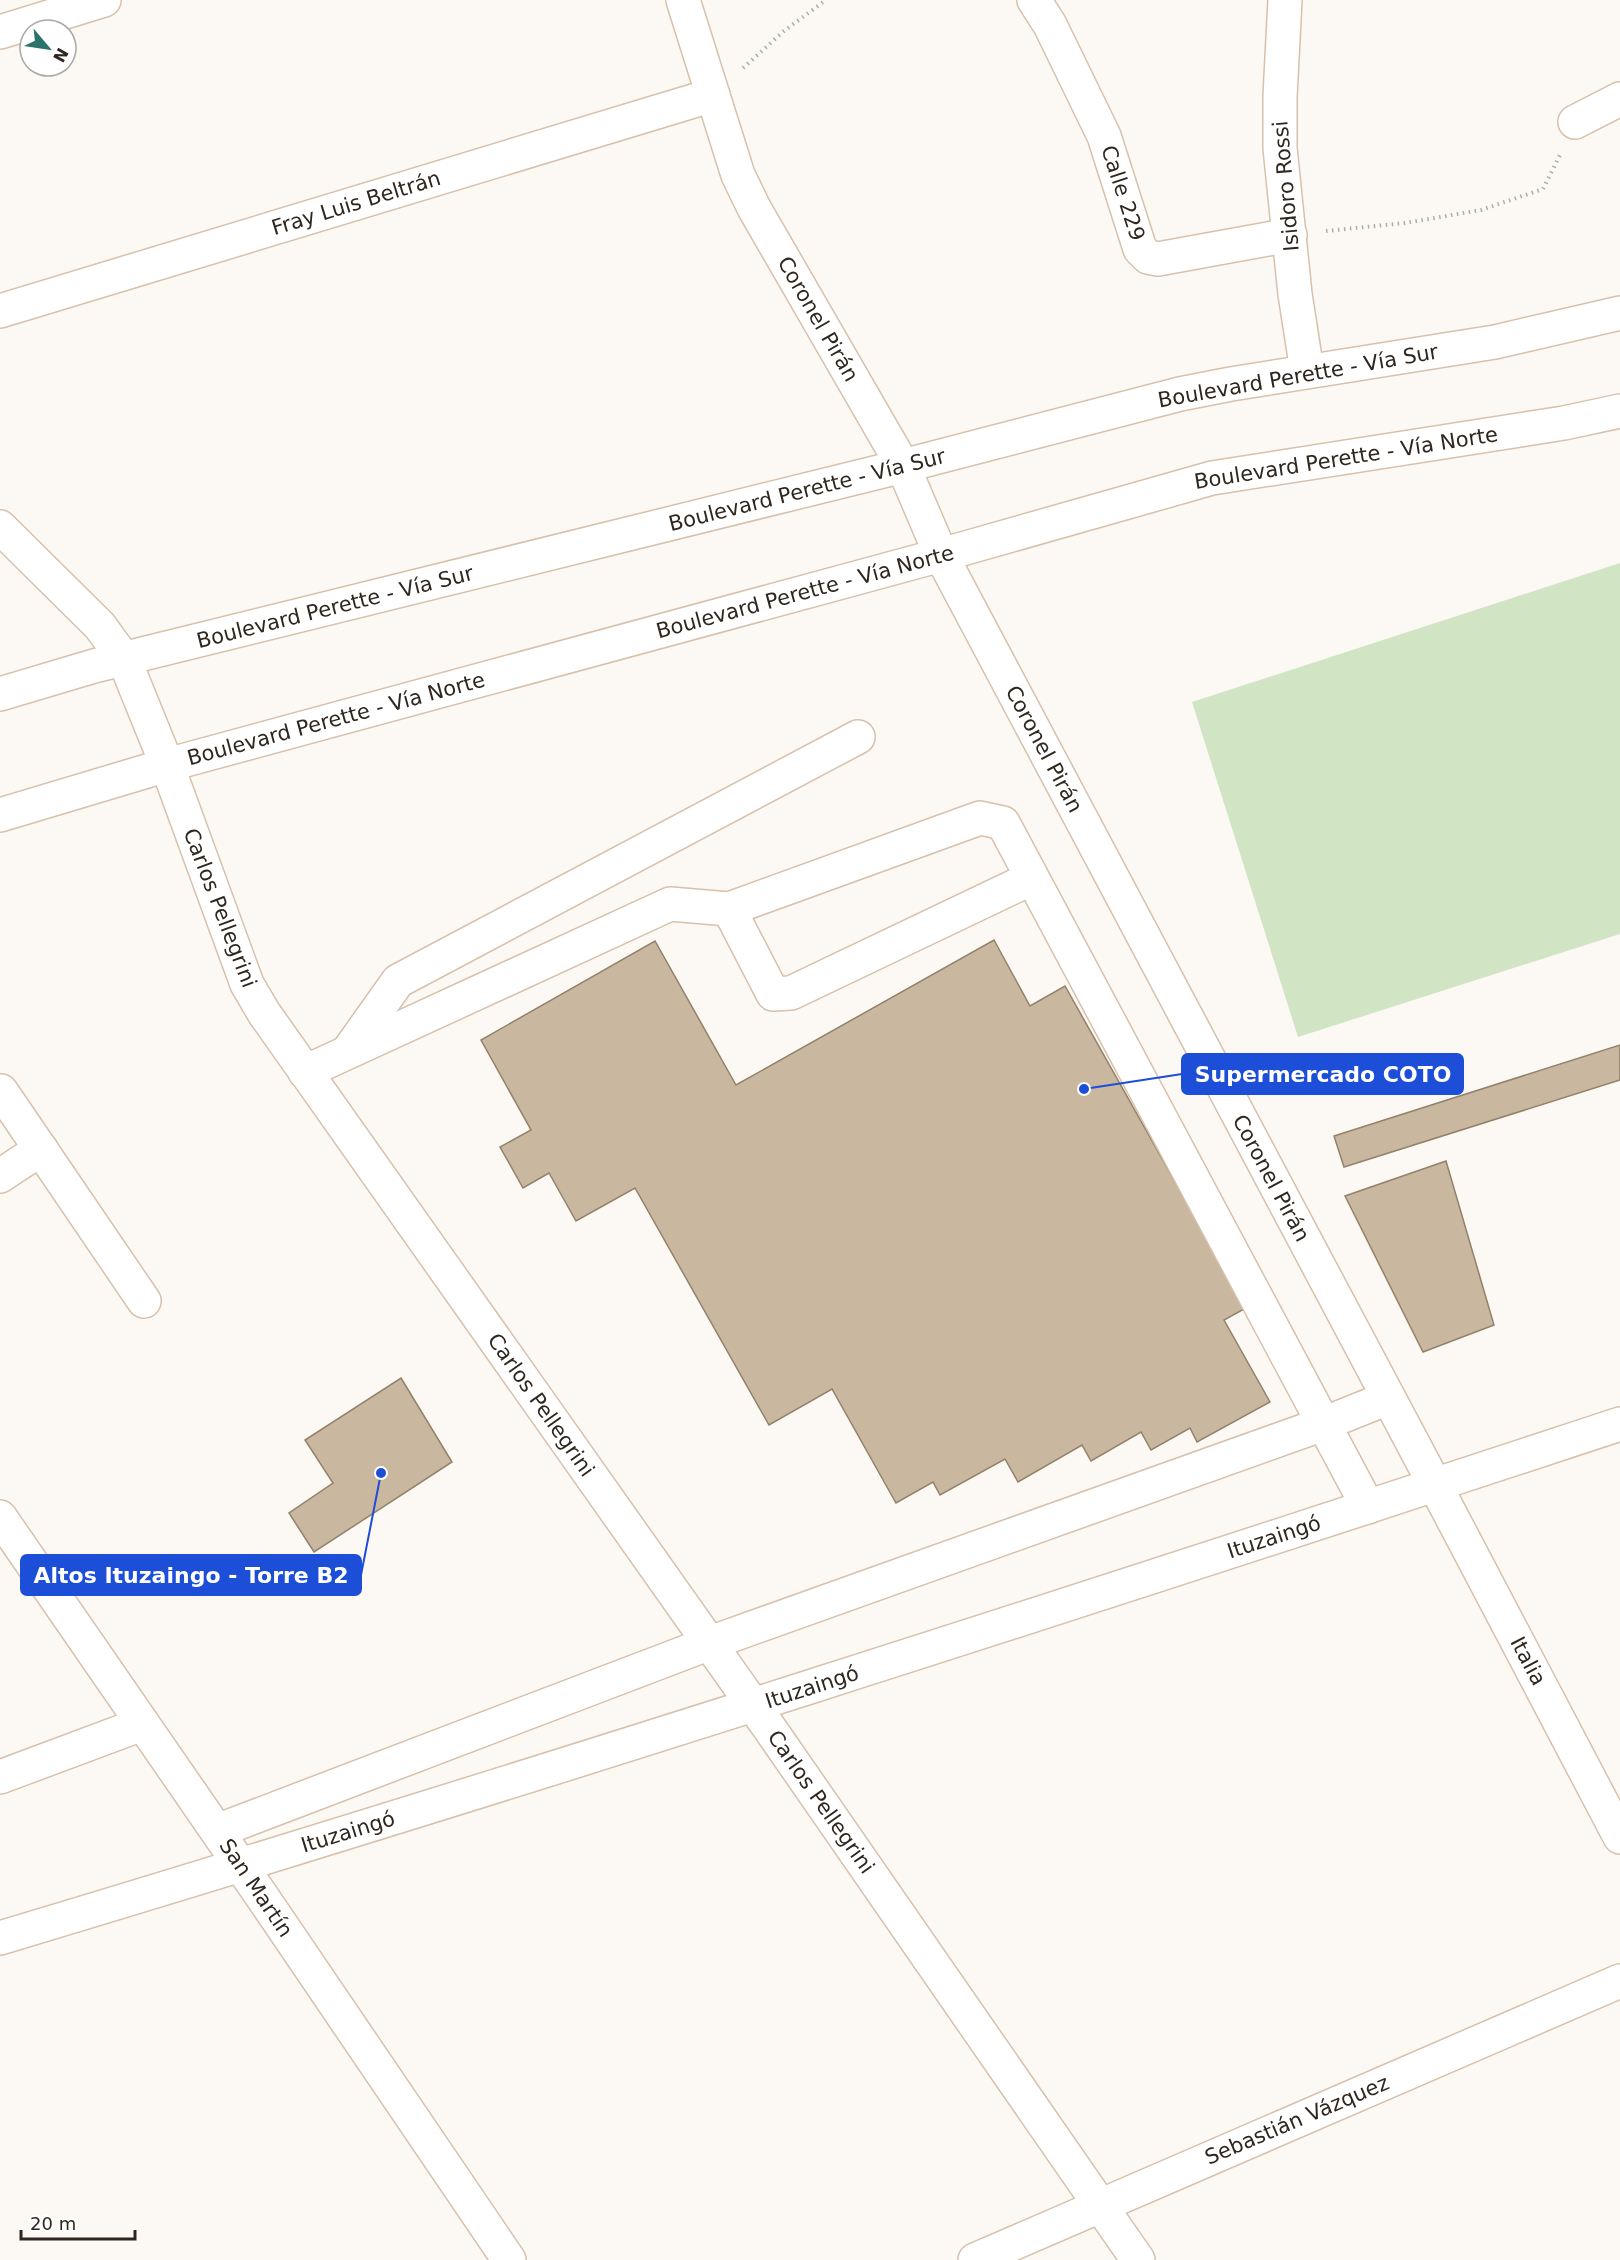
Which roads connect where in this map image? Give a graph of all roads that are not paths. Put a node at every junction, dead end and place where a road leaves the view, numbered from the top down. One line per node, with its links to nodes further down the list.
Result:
1 (104, 0): 5 (street)
2 (683, 0): 6 (street, Coronel Pirán)
3 (1034, 0): 9 (street, Calle 229)
4 (1285, 0): 9 (street, Isidoro Rossi)
5 (0, 32)
6 (713, 95): 10 (street, Fray Luis Beltrán); 14 (street, Coronel Pirán)
7 (1620, 99): 8 (street)
8 (1575, 122)
9 (1290, 235): 12 (street, Isidoro Rossi)
10 (0, 311)
11 (1620, 313): 12 (street, Boulevard Perette - Vía Sur)
12 (1307, 371): 14 (street, Boulevard Perette - Vía Sur)
13 (1620, 411): 16 (street, Boulevard Perette - Vía Norte)
14 (903, 466): 16 (street, Coronel Pirán); 17 (street, Boulevard Perette - Vía Sur)
15 (0, 527): 17 (street, Carlos Pellegrini)
16 (941, 555): 20 (street, Boulevard Perette - Vía Norte); 30 (street, Coronel Pirán)
17 (124, 659): 18 (street, Boulevard Perette - Vía Sur); 20 (street, Carlos Pellegrini)
18 (0, 694)
19 (858, 737): 24 (street)
20 (166, 765): 21 (street, Boulevard Perette - Vía Norte); 25 (street, Carlos Pellegrini)
21 (0, 815)
22 (1032, 878): 23 (street); 23 (street); 31 (street)
23 (729, 909): 24 (street)
24 (348, 1052): 25 (street)
25 (305, 1072): 36 (street, Carlos Pellegrini)
26 (1, 1091): 27 (street)
27 (41, 1149): 28 (street); 29 (street)
28 (0, 1176)
29 (144, 1301)
30 (1388, 1398): 31 (street); 33 (street, Coronel Pirán)
31 (1323, 1424): 34 (street); 36 (street)
32 (1620, 1424): 33 (street, Ituzaingó)
33 (1436, 1485): 34 (street, Ituzaingó); 41 (street, Italia)
34 (1368, 1507): 37 (street, Ituzaingó)
35 (0, 1517): 38 (street, San Martín)
36 (710, 1643): 37 (street, Carlos Pellegrini); 40 (street)
37 (753, 1706): 42 (street, Ituzaingó); 45 (street, Carlos Pellegrini)
38 (142, 1724): 39 (street); 40 (street, San Martín)
39 (0, 1777)
40 (217, 1831): 42 (street, San Martín)
41 (1620, 1837)
42 (241, 1866): 43 (street, Ituzaingó); 46 (street, San Martín)
43 (0, 1938)
44 (1620, 1981): 45 (street, Sebastián Vázquez)
45 (1101, 2205): 47 (street, Sebastián Vázquez); 48 (street, Carlos Pellegrini)
46 (509, 2260)
47 (975, 2260)
48 (1138, 2260)

